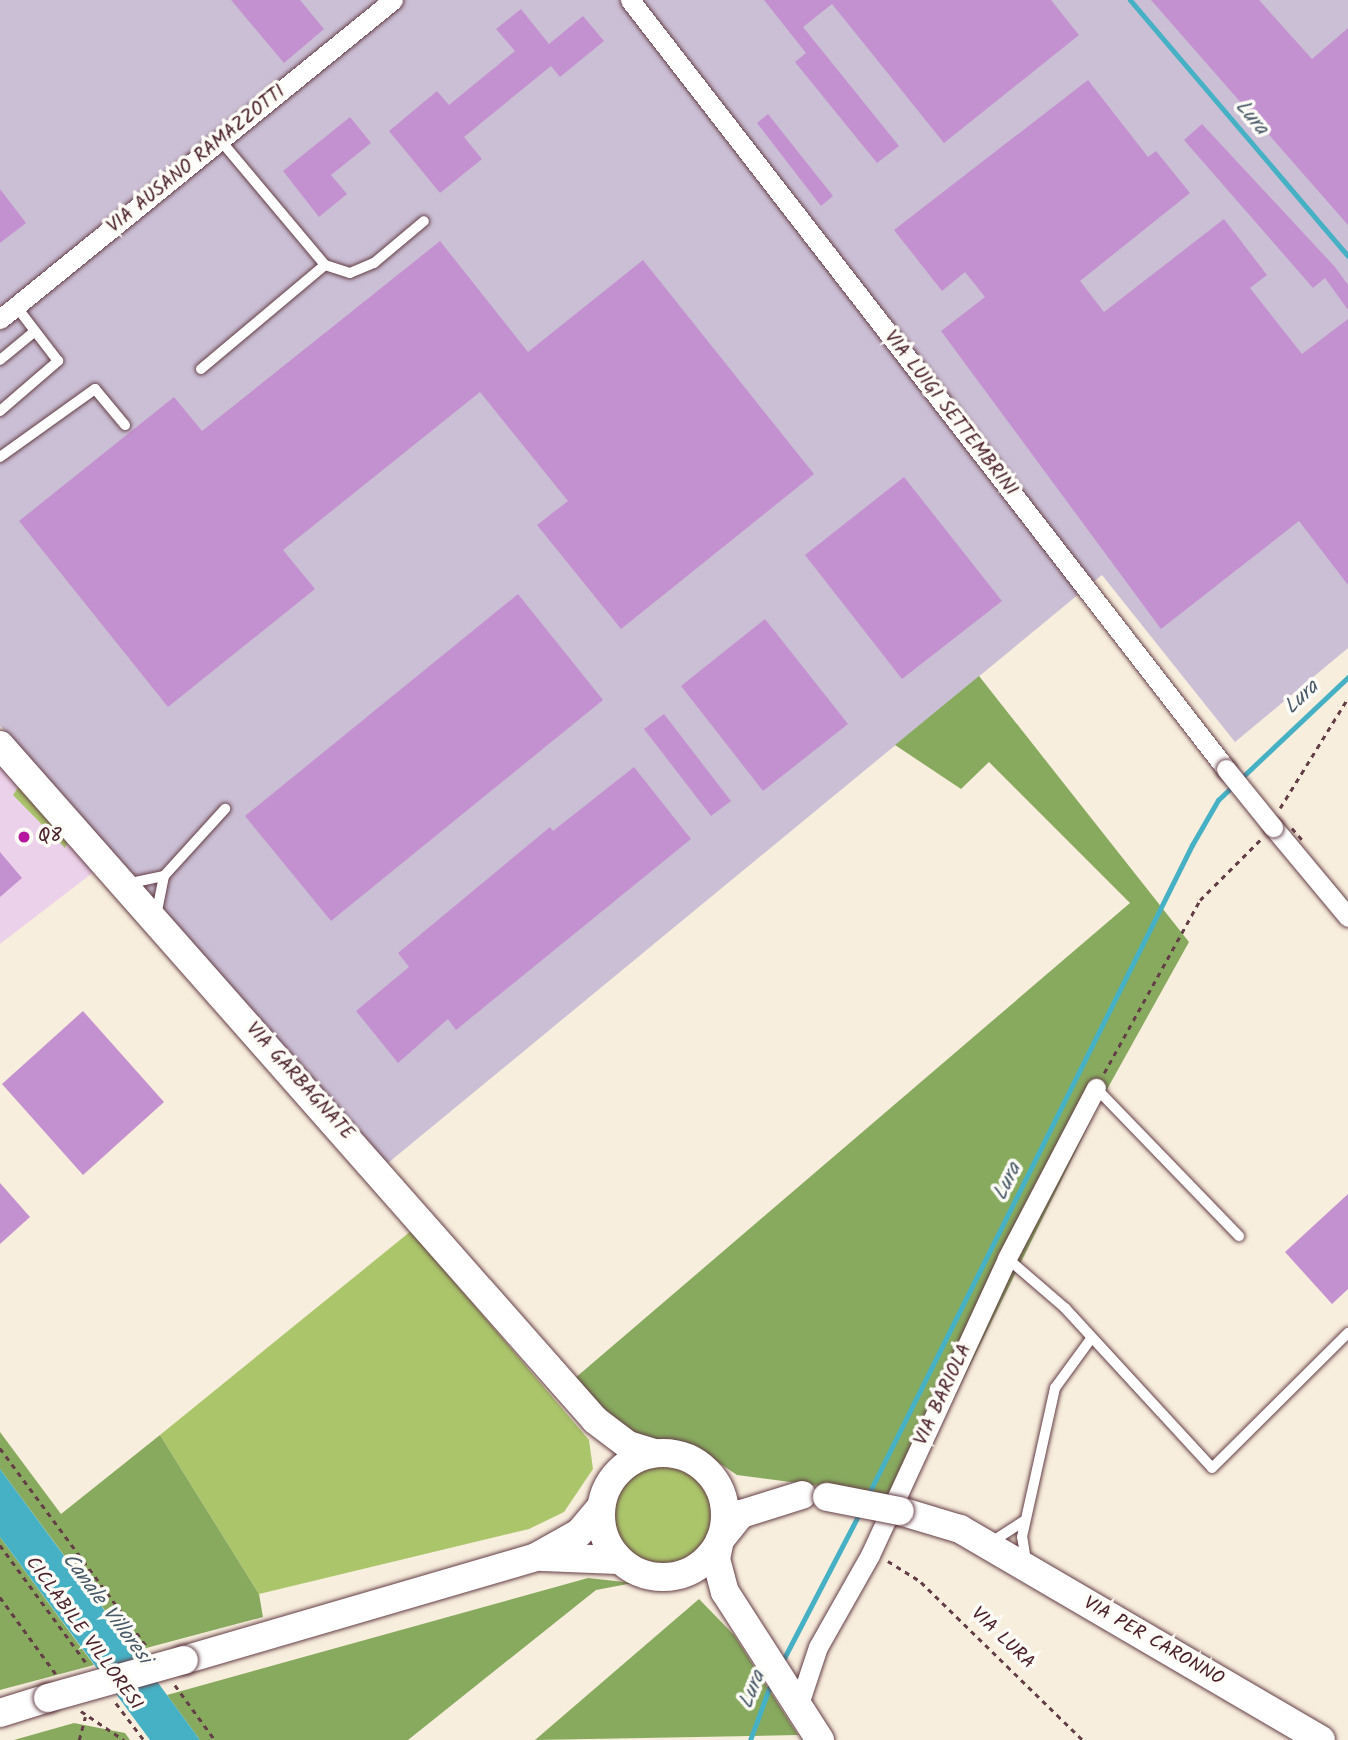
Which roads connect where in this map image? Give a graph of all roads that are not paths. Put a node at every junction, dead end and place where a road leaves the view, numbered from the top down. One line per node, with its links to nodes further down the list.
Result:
1 (393, 0): 3 (street, VIA AUSANO RAMAZZOTTI)
2 (630, 0): 18 (street, VIA LUIGI SETTEMBRINI, bridge)
3 (221, 141): 5 (lane); 6 (street, VIA AUSANO RAMAZZOTTI)
4 (424, 221): 5 (lane)
5 (325, 265): 10 (lane)
6 (16, 306): 7 (street, VIA AUSANO RAMAZZOTTI); 8 (lane)
7 (0, 319)
8 (35, 331): 9 (lane); 11 (lane)
9 (0, 360)
10 (201, 369)
11 (0, 411)
12 (125, 425): 13 (lane)
13 (0, 457)
14 (0, 745): 17 (main road, VIA GARBAGNATE)
15 (225, 810): 16 (lane)
16 (164, 876): 17 (lane); 19 (lane)
17 (123, 885): 19 (main road, VIA GARBAGNATE)
18 (1348, 917)
19 (155, 920): 25 (main road, VIA GARBAGNATE)
20 (1096, 1088): 21 (lane); 22 (street, VIA BARIOLA)
21 (1239, 1236)
22 (1006, 1258): 24 (lane); 39 (street, VIA BARIOLA)
23 (1348, 1333): 24 (lane)
24 (1090, 1340): 31 (lane)
25 (595, 1420): 26 (main road, VIA GARBAGNATE); 27 (main road, VIA GARBAGNATE)
26 (654, 1453): 27 (main road); 28 (main road)
27 (613, 1477): 30 (main road)
28 (715, 1481): 29 (main road); 32 (main road)
29 (815, 1496): 32 (main road); 33 (main road, VIA PER CARONNO, bridge)
30 (601, 1507): 34 (main road); 35 (main road)
31 (1027, 1518): 33 (lane); 36 (lane)
32 (720, 1540): 37 (main road); 38 (main road)
33 (986, 1545): 36 (main road, VIA PER CARONNO)
34 (536, 1557): 35 (main road); 40 (main road, bridge)
35 (618, 1560): 37 (main road)
36 (1030, 1570): 42 (main road, VIA PER CARONNO)
37 (675, 1577): 38 (main road)
38 (740, 1617): 39 (main road)
39 (792, 1693): 41 (main road)
40 (0, 1713)
41 (820, 1740)
42 (1321, 1740)

